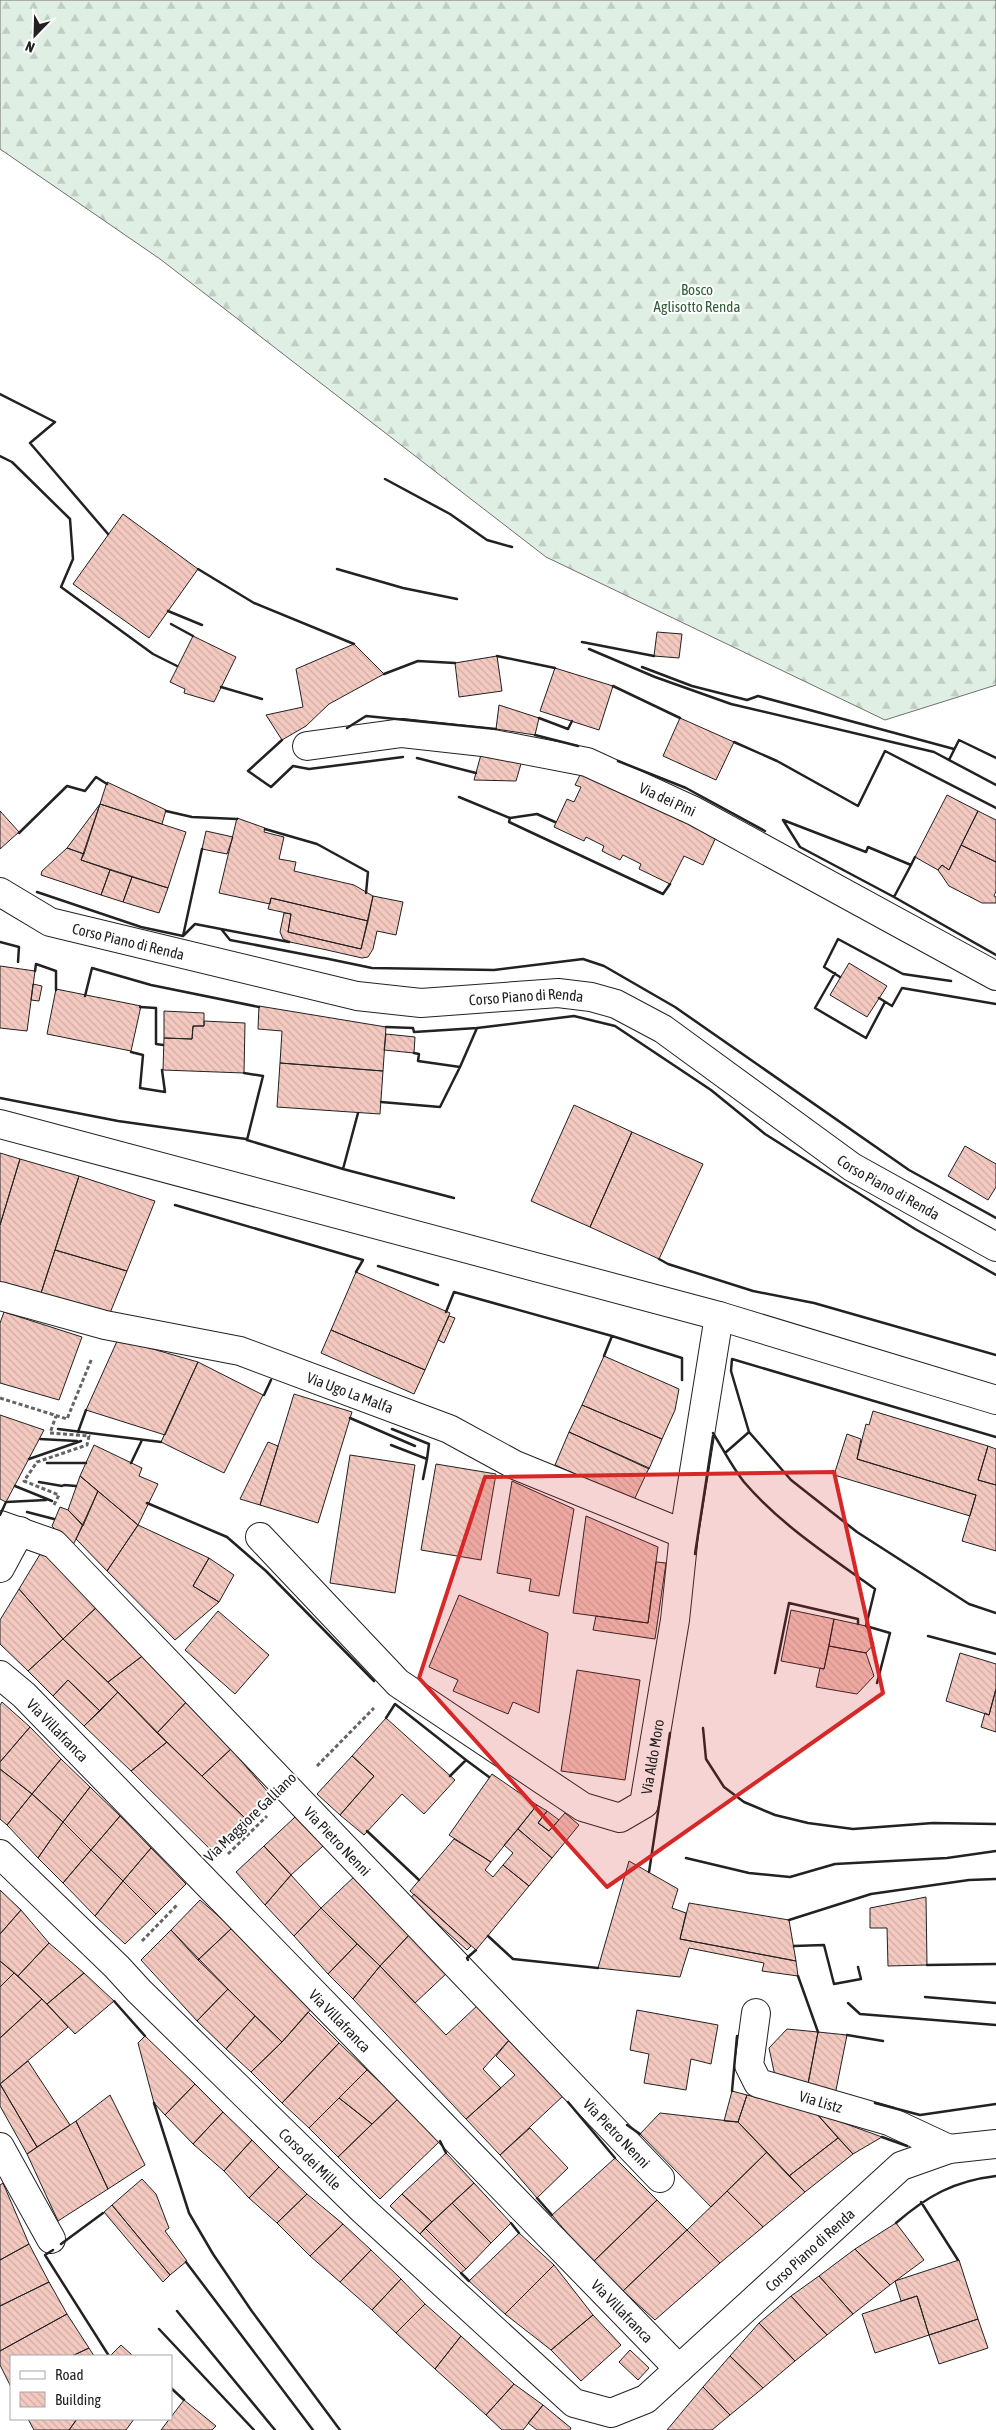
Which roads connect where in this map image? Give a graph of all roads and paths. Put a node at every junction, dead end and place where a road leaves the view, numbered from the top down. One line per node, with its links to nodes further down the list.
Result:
1 (307, 746): 3 (street, Via dei Pini)
2 (0, 892): 5 (street, Corso Piano di Renda)
3 (996, 976)
4 (0, 1124): 7 (street)
5 (996, 1247)
6 (0, 1296): 8 (street, Via Ugo La Malfa)
7 (719, 1316): 10 (street); 14 (street, Via Aldo Moro)
8 (105, 1325): 11 (path); 14 (street, Via Ugo La Malfa)
9 (0, 1398): 11 (path)
10 (996, 1400)
11 (56, 1416): 12 (path)
12 (44, 1507)
13 (10, 1528): 16 (street); 19 (street, Via Pietro Nenni)
14 (684, 1534): 18 (street, Via Aldo Moro)
15 (260, 1537): 18 (street, Via Aldo Moro)
16 (0, 1568)
17 (0, 1675): 21 (street, Via Villafranca)
18 (398, 1683): 19 (path, Via Maggiore Galliano)
19 (291, 1793): 21 (path, Via Maggiore Galliano); 27 (street, Via Pietro Nenni)
20 (0, 1854): 22 (street, Corso dei Mille)
21 (202, 1878): 22 (path, Via Maggiore Galliano); 29 (street, Via Villafranca)
22 (118, 1967): 30 (street, Corso dei Mille)
23 (756, 2012): 26 (street, Via Listz)
24 (996, 2144): 26 (street, Corso Piano di Renda)
25 (0, 2146): 28 (street)
26 (949, 2149): 29 (street, Corso Piano di Renda)
27 (660, 2178)
28 (51, 2239)
29 (679, 2369): 30 (street, Corso Piano di Renda)
30 (646, 2399)

